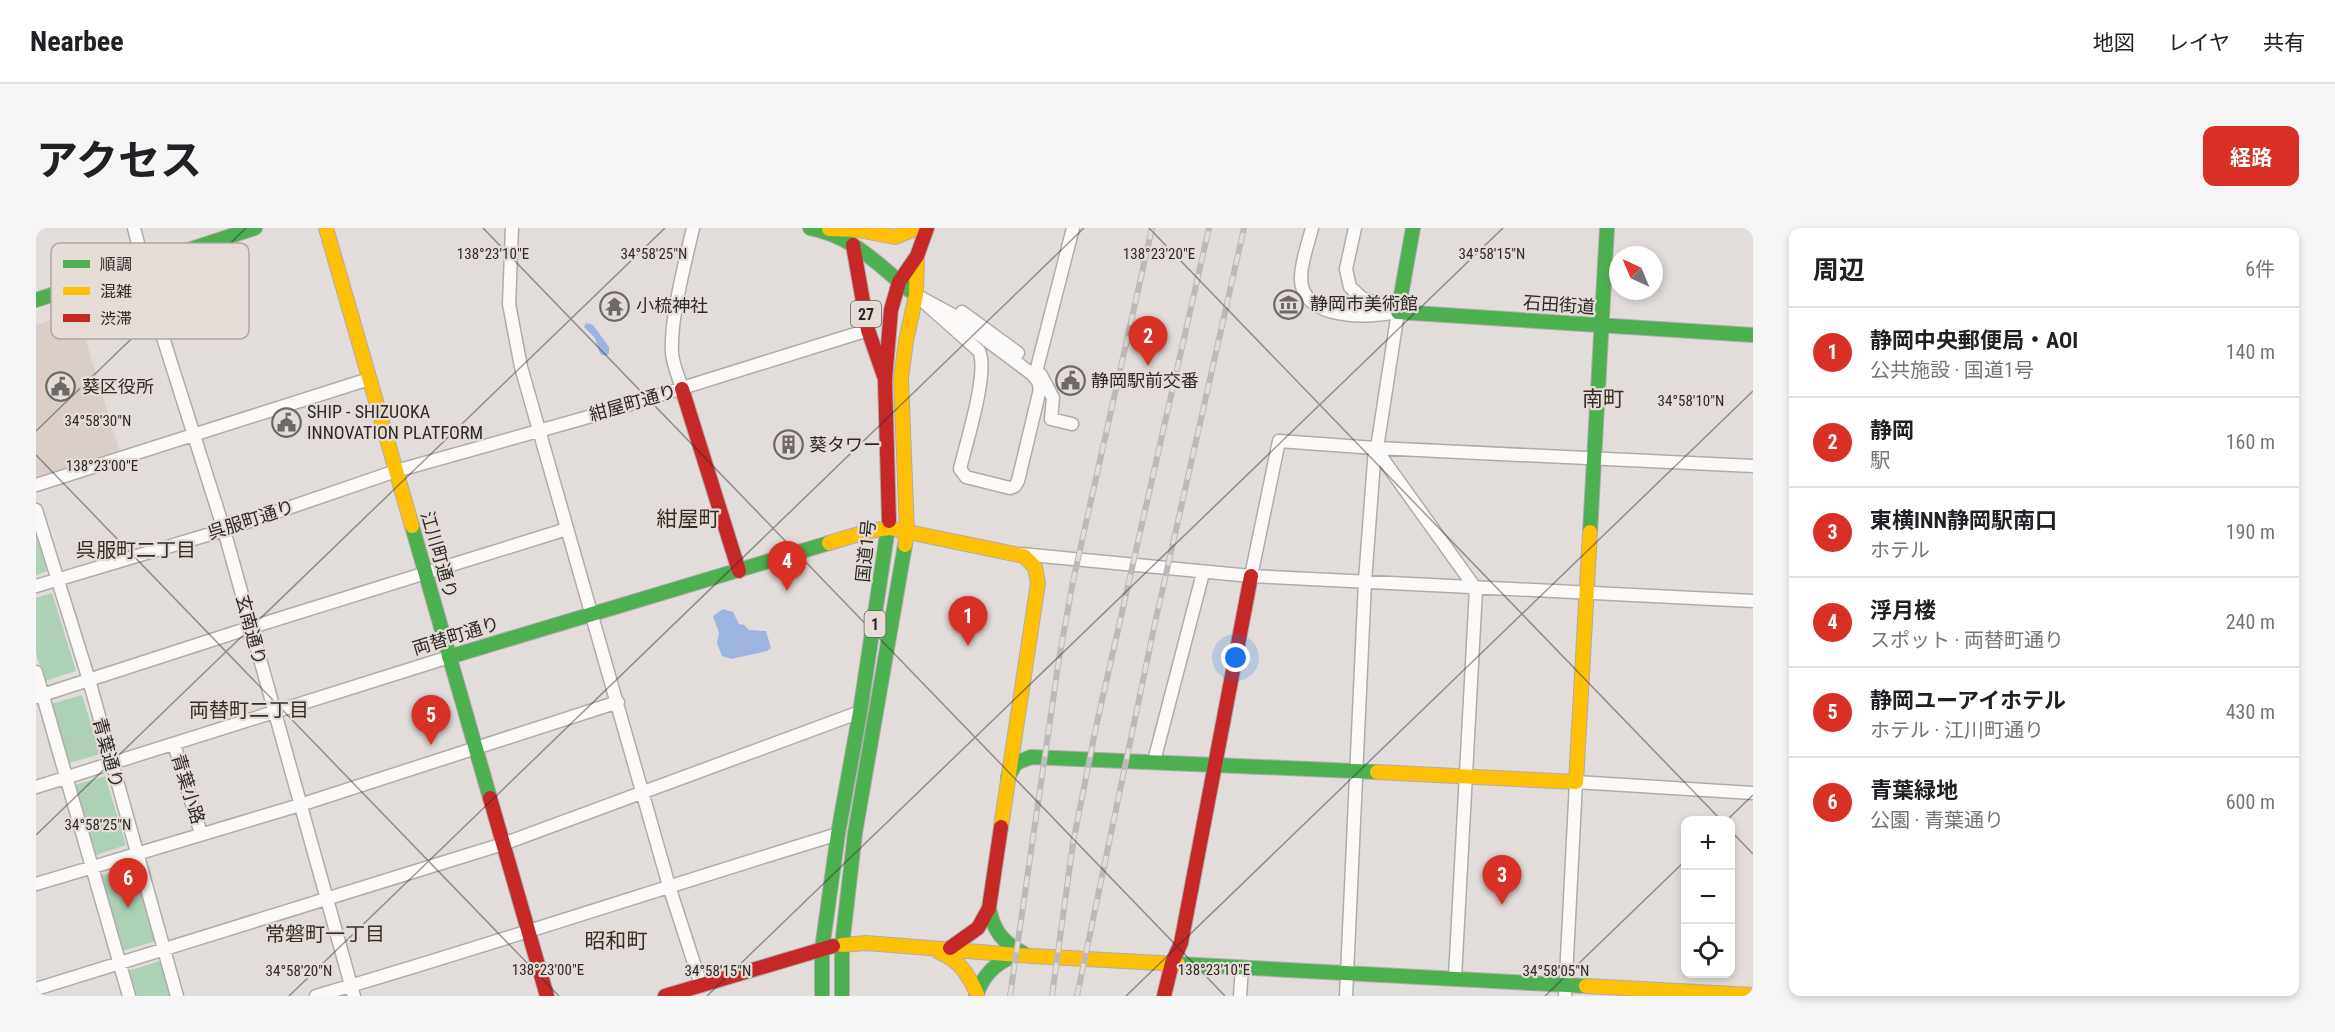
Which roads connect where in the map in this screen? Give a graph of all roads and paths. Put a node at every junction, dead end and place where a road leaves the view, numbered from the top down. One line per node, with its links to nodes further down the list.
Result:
1 (134, 228): 14 (street, 玄南通り)
2 (255, 228): 15 (main road)
3 (326, 228): 29 (main road, 江川町通り)
4 (512, 228): 33 (street)
5 (693, 228): 31 (street)
6 (817, 228): 7 (main road, 27); 16 (main road, 27)
7 (917, 228)
8 (927, 228): 17 (main road, 国道1号 / 1)
9 (1073, 228): 28 (street)
10 (1312, 228): 23 (street)
11 (1355, 228): 23 (street)
12 (1413, 228): 23 (main road)
13 (1607, 228): 24 (main road)
14 (138, 243)
15 (209, 243)
16 (853, 245): 18 (main road, 27); 25 (main road, 27)
17 (917, 256): 18 (main road, 国道1号 / 1); 20 (main road, 国道1号 / 1)
18 (899, 282): 20 (main road, 27); 30 (main road, 国道1号 / 1)
19 (51, 295): 21 (main road)
20 (916, 295): 22 (street); 44 (main road, 国道1号 / 1)
21 (36, 300)
22 (941, 308): 22 (street); 28 (street)
23 (1398, 312): 24 (main road, 石田街道); 35 (street)
24 (1601, 326): 26 (main road, 石田街道); 36 (main road)
25 (868, 330): 30 (main road, 27); 31 (street, 紺屋町通り)
26 (1753, 335)
27 (163, 339): 34 (street, 玄南通り)
28 (1037, 368): 32 (street)
29 (369, 379): 34 (street); 38 (main road, 江川町通り)
30 (885, 380): 41 (main road, 国道1号 / 1)
31 (682, 389): 33 (street, 紺屋町通り); 46 (main road)
32 (1072, 424)
33 (540, 429): 38 (street, 紺屋町通り); 42 (street)
34 (193, 436): 39 (street); 43 (street, 玄南通り)
35 (1376, 448): 36 (street); 49 (street); 51 (street); 53 (street)
36 (1593, 458): 37 (street); 54 (main road)
37 (1753, 466)
38 (396, 471): 43 (street, 呉服町通り); 47 (main road, 江川町通り)
39 (36, 485)
40 (36, 510): 50 (street, 青葉通り)
41 (889, 528): 44 (main road); 46 (main road, 両替町通り); 64 (main road, 国道1号 / 1)
42 (567, 529): 47 (street); 56 (street)
43 (224, 530): 50 (street, 呉服町通り); 57 (street, 玄南通り)
44 (907, 531): 45 (main road); 91 (main road, 国道1号 / 1)
45 (1021, 554): 48 (street); 65 (main road)
46 (740, 571): 56 (main road, 両替町通り)
47 (425, 573): 57 (street); 58 (main road, 江川町通り)
48 (1203, 573): 49 (street); 69 (street)
49 (1251, 576): 51 (street); 71 (main road)
50 (58, 580): 52 (street, 呉服町通り); 60 (street, 青葉通り)
51 (1365, 581): 53 (street); 72 (street)
52 (36, 586)
53 (1476, 589): 54 (street); 75 (street)
54 (1585, 593): 55 (street); 76 (main road)
55 (1753, 601)
56 (592, 613): 58 (main road, 両替町通り); 62 (street)
57 (249, 628): 60 (street); 63 (street, 玄南通り)
58 (449, 657): 63 (street, 両替町通り); 67 (main road, 江川町通り)
59 (36, 672): 61 (street)
60 (88, 680): 61 (street); 70 (street, 青葉通り)
61 (39, 696): 73 (street)
62 (618, 702): 67 (street); 78 (street)
63 (274, 712): 66 (street, 両替町通り); 80 (street, 玄南通り)
64 (860, 712): 78 (street); 82 (main road, 国道1号 / 1)
65 (1014, 735): 68 (main road); 74 (main road)
66 (174, 744): 70 (street, 両替町通り); 81 (street, 青葉小路)
67 (476, 747): 80 (street); 83 (main road, 江川町通り)
68 (1031, 757): 69 (main road); 74 (main road)
69 (1154, 761): 71 (main road)
70 (111, 763): 73 (street, 両替町通り); 84 (street, 青葉通り)
71 (1216, 763): 72 (main road); 99 (main road)
72 (1358, 773): 75 (main road); 101 (street)
73 (68, 777): 77 (street, 両替町通り); 85 (street)
74 (1008, 777): 89 (main road)
75 (1466, 777): 76 (main road); 102 (street)
76 (1576, 782): 79 (street); 105 (street)
77 (36, 787)
78 (643, 791): 83 (street); 87 (street)
79 (1753, 793)
80 (300, 805): 81 (street); 88 (street, 玄南通り)
81 (201, 834): 84 (street)
82 (838, 834): 87 (street); 92 (main road, 国道1号 / 1)
83 (503, 843): 88 (street); 90 (main road, 江川町通り)
84 (135, 853): 85 (street); 95 (street, 青葉通り)
85 (93, 866): 86 (street); 98 (street)
86 (36, 884)
87 (669, 886): 90 (street); 103 (street)
88 (327, 899): 95 (street); 106 (street, 玄南通り)
89 (989, 908): 94 (main road); 97 (main road)
90 (528, 933): 106 (street); 112 (main road, 江川町通り)
91 (842, 945): 92 (main road); 93 (main road); 115 (main road, 国道1号 / 1)
92 (822, 948): 103 (main road); 114 (main road, 国道1号 / 1)
93 (928, 948): 94 (main road); 107 (main road)
94 (950, 948): 96 (main road)
95 (164, 950): 98 (street); 110 (street, 青葉通り)
96 (1016, 955): 97 (main road); 107 (main road)
97 (1032, 956): 99 (main road)
98 (120, 963): 104 (street); 109 (street)
99 (1172, 963): 100 (main road); 116 (main road)
100 (1242, 967): 101 (main road); 117 (street)
101 (1347, 972): 102 (main road); 118 (street)
102 (1455, 977): 105 (main road)
103 (701, 985): 113 (main road)
104 (36, 989)
105 (1565, 990): 108 (main road)
106 (353, 991): 111 (street)
107 (976, 995)
108 (1753, 995)
109 (129, 996)
110 (177, 996)
111 (316, 996)
112 (547, 996)
113 (665, 996)
114 (822, 996)
115 (842, 996)
116 (1164, 996)
117 (1240, 996)
118 (1346, 996)

